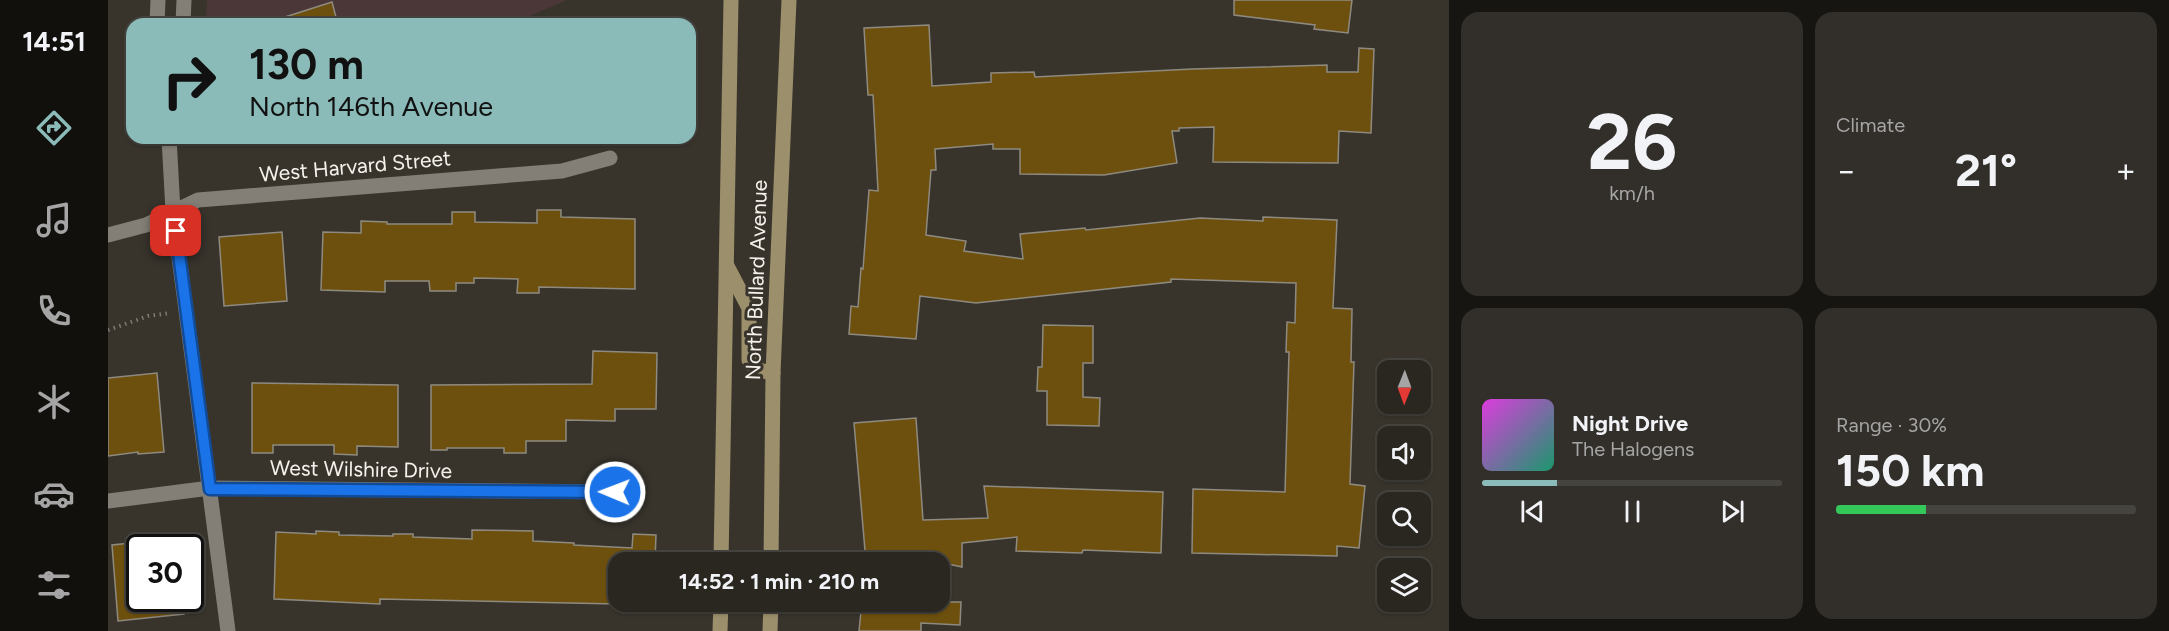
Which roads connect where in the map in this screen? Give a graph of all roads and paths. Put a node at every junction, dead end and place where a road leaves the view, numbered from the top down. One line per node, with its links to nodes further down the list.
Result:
1 (158, 0): 5 (street)
2 (184, 0): 6 (street)
3 (731, 0): 11 (main road, North Bullard Avenue)
4 (789, 0): 14 (main road, North Bullard Avenue)
5 (157, 18)
6 (183, 18)
7 (169, 144): 9 (street)
8 (610, 158): 9 (street, West Harvard Street)
9 (173, 211): 10 (street, West Harvard Street); 12 (street)
10 (108, 235)
11 (726, 264): 14 (main road); 18 (main road, North Bullard Avenue)
12 (186, 311): 13 (path); 15 (street)
13 (108, 330)
14 (773, 373): 19 (main road, North Bullard Avenue)
15 (210, 489): 16 (street, West Wilshire Drive); 17 (street, West Wilshire Drive); 22 (street)
16 (615, 492)
17 (108, 501)
18 (721, 552)
19 (771, 552)
20 (721, 612): 23 (main road)
21 (771, 612): 24 (main road)
22 (228, 631)
23 (720, 631)
24 (770, 631)

